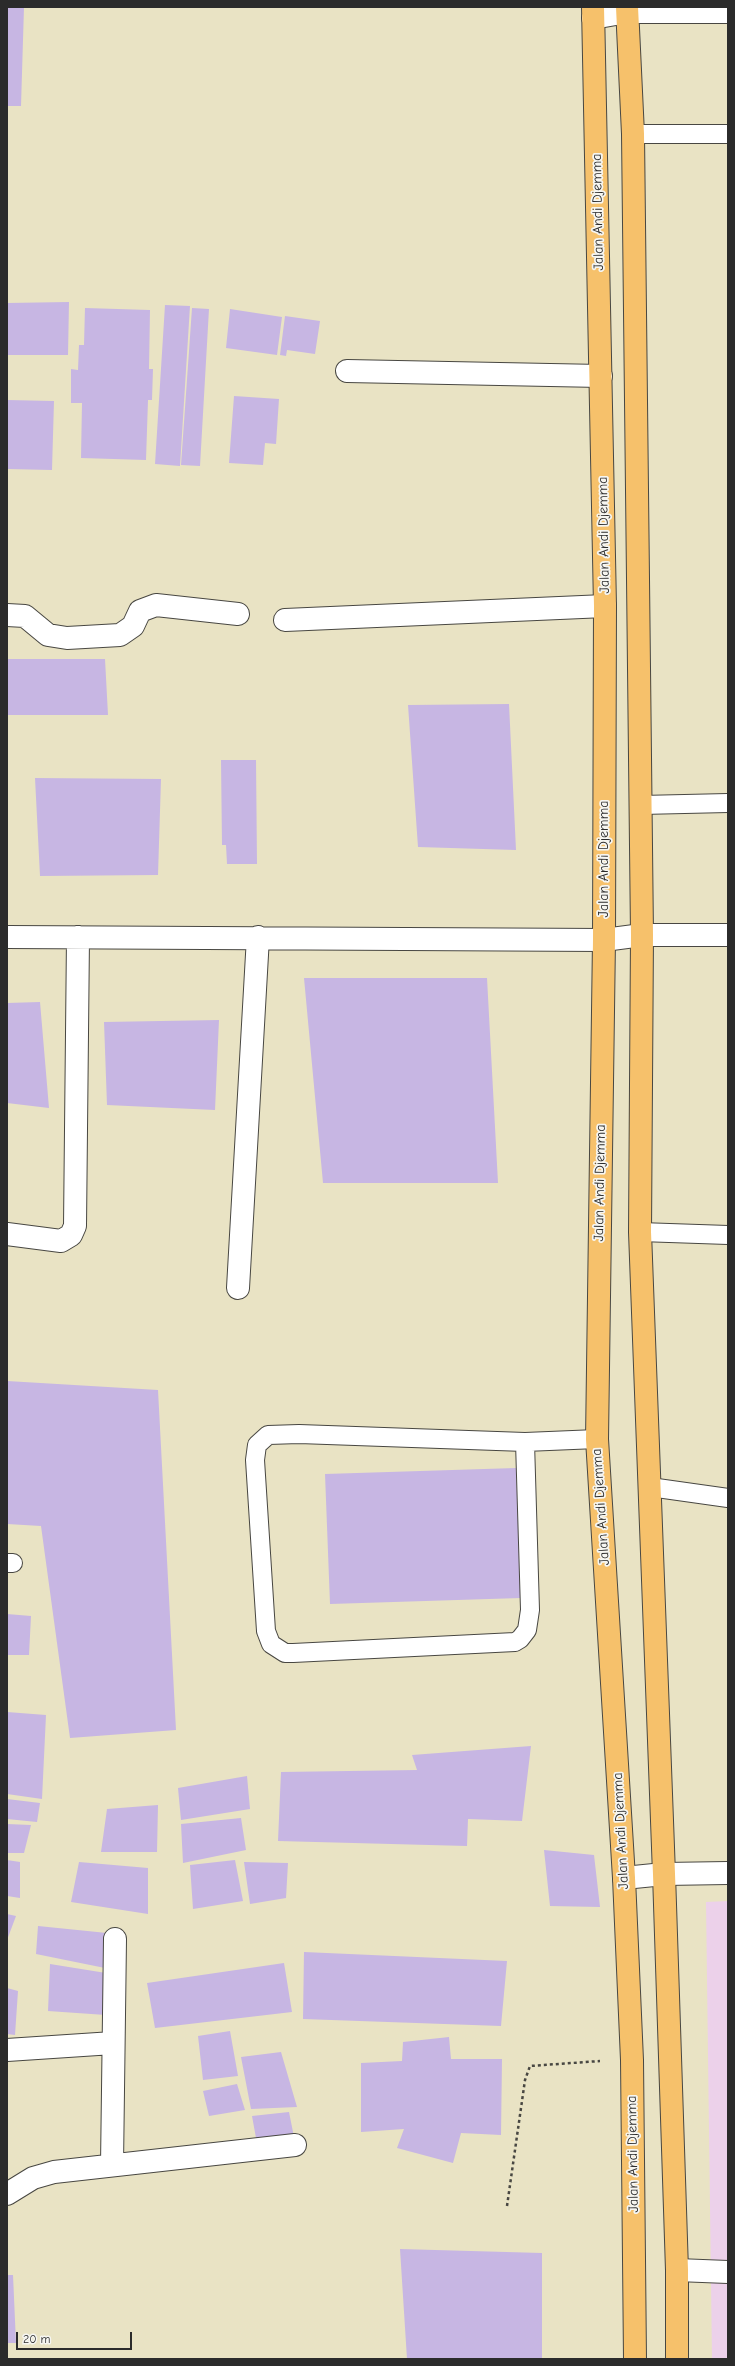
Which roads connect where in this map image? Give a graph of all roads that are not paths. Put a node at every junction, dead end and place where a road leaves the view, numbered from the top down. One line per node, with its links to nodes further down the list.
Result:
1 (627, 9): 2 (street); 3 (street); 4 (highway)
2 (593, 12): 7 (highway, Jalan Andi Djemma)
3 (728, 12)
4 (633, 134): 5 (lane); 13 (highway)
5 (728, 134)
6 (348, 370): 7 (street)
7 (601, 376): 8 (highway, Jalan Andi Djemma)
8 (606, 606): 11 (street); 19 (highway, Jalan Andi Djemma)
9 (238, 614): 10 (street)
10 (7, 615)
11 (285, 620)
12 (728, 803): 13 (lane)
13 (640, 805): 14 (highway)
14 (642, 935): 15 (street); 19 (street); 20 (highway)
15 (728, 935)
16 (7, 937): 17 (street)
17 (78, 937): 18 (street); 21 (street)
18 (258, 937): 19 (street); 23 (street)
19 (604, 940): 24 (highway, Jalan Andi Djemma)
20 (640, 1232): 22 (lane); 26 (highway)
21 (7, 1234)
22 (728, 1236)
23 (238, 1288)
24 (596, 1439): 25 (lane); 30 (highway, Jalan Andi Djemma)
25 (525, 1442): 25 (lane)
26 (650, 1486): 27 (lane); 29 (highway)
27 (728, 1498)
28 (728, 1873): 29 (street)
29 (664, 1874): 30 (street); 37 (highway)
30 (624, 1878): 39 (highway, Jalan Andi Djemma)
31 (115, 1939): 32 (street)
32 (113, 2043): 33 (street); 35 (street)
33 (7, 2050)
34 (295, 2145): 35 (street)
35 (112, 2165): 36 (street)
36 (7, 2194)
37 (677, 2270): 38 (street); 40 (highway)
38 (728, 2272)
39 (635, 2359)
40 (677, 2359)

